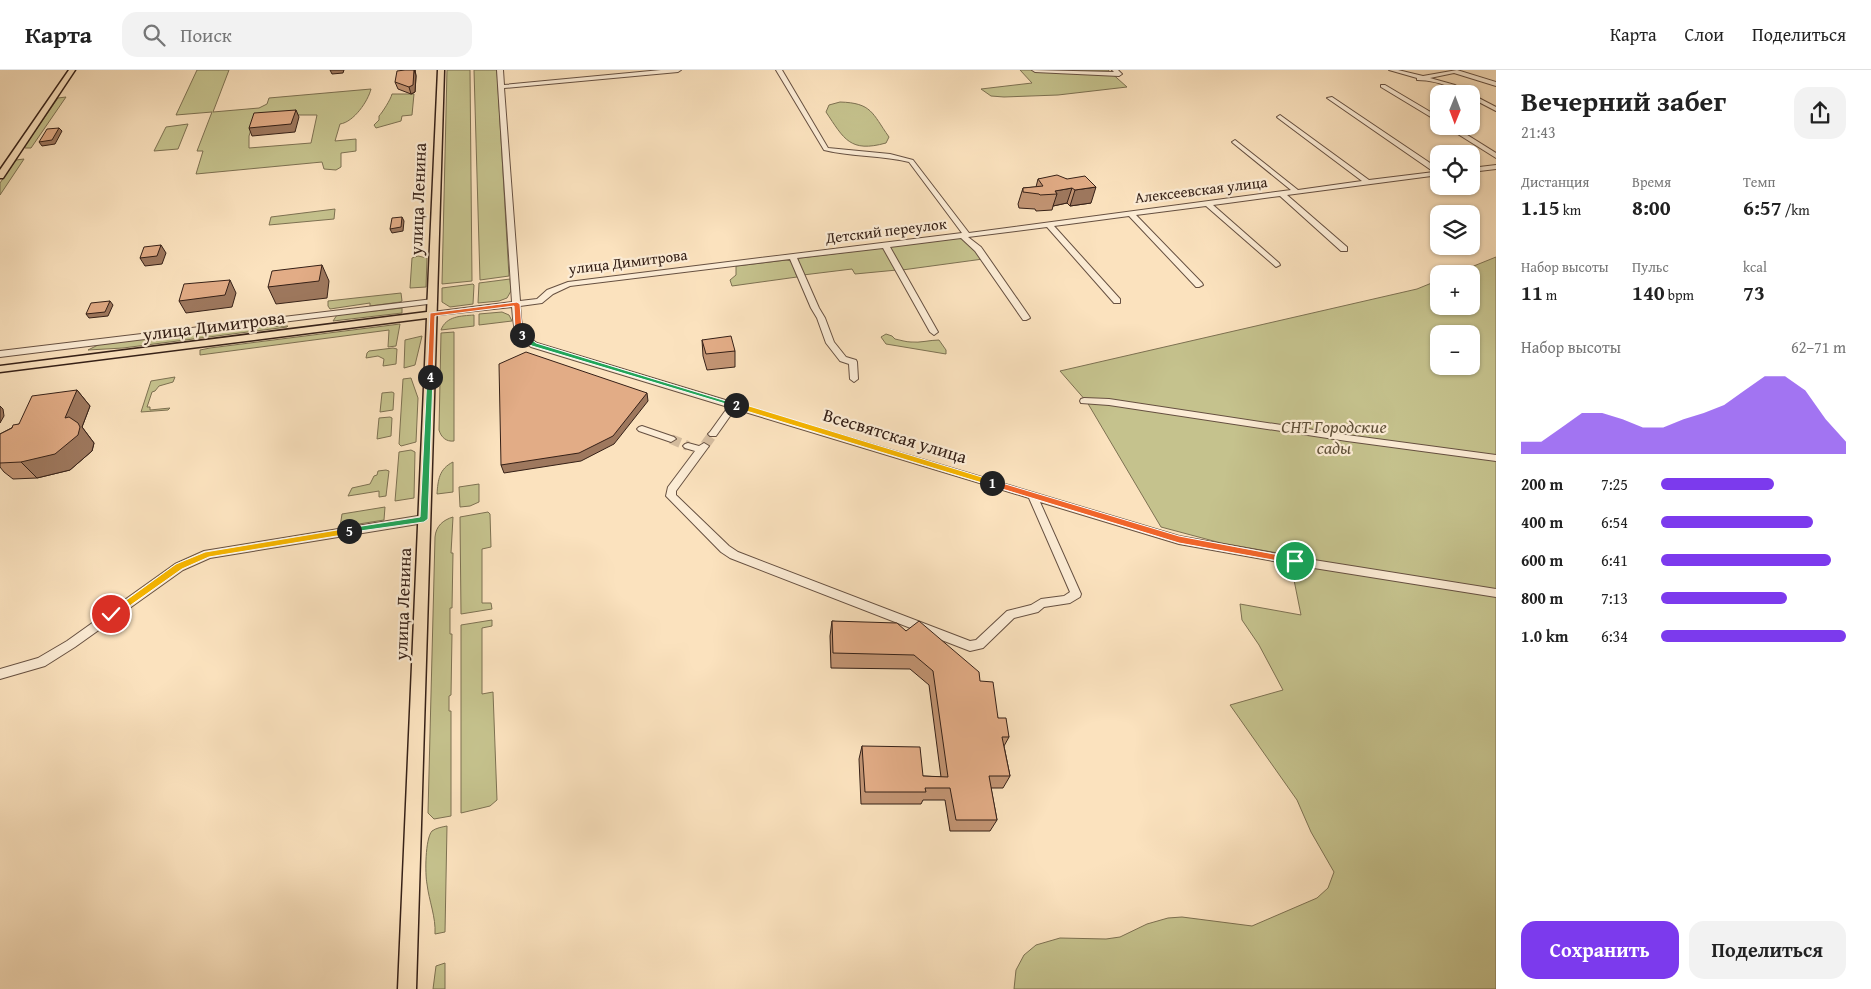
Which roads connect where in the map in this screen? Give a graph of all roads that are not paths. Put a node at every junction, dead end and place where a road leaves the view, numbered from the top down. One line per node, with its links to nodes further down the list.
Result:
1 (72, 70): 27 (main road)
2 (441, 70): 41 (main road, улица Ленина)
3 (500, 70): 14 (street, Всесвятская улица)
4 (678, 70): 9 (street)
5 (779, 70): 34 (street, Детский переулок)
6 (1035, 70): 7 (street)
7 (1115, 70)
8 (1392, 70): 10 (street)
9 (665, 71): 14 (street)
10 (1419, 78): 11 (street); 12 (street)
11 (1496, 84)
12 (1449, 85)
13 (1383, 86): 18 (street)
14 (501, 87): 43 (street, Всесвятская улица)
15 (1330, 98): 23 (street)
16 (1480, 101): 17 (street)
17 (1496, 109)
18 (1430, 115)
19 (1280, 117): 28 (street)
20 (1462, 135): 22 (street)
21 (1236, 142): 29 (street)
22 (1496, 156)
23 (1430, 166)
24 (1496, 167): 25 (street)
25 (1480, 169)
26 (1430, 173): 28 (street, Алексеевская улица)
27 (0, 176)
28 (1367, 182): 29 (street, Алексеевская улица)
29 (1297, 192): 30 (street, Алексеевская улица)
30 (1282, 194): 31 (street, Алексеевская улица); 36 (street)
31 (1207, 203): 32 (street, Алексеевская улица); 38 (street)
32 (1130, 213): 33 (street, Алексеевская улица); 40 (street)
33 (1049, 224): 34 (street, Алексеевская улица); 42 (street)
34 (965, 235): 35 (street, Детский переулок); 45 (street)
35 (885, 245): 37 (street, Детский переулок); 46 (street)
36 (1344, 249)
37 (793, 257): 39 (street, Детский переулок); 49 (street)
38 (1276, 265)
39 (718, 266): 43 (street, улица Димитрова)
40 (1198, 285)
41 (433, 301): 44 (main road, улица Ленина); 47 (street)
42 (1116, 301)
43 (517, 304): 44 (street, улица Димитрова); 51 (street, Всесвятская улица)
44 (432, 314): 48 (main road, улица Димитрова); 58 (main road, улица Ленина)
45 (1026, 318)
46 (934, 332)
47 (0, 354)
48 (0, 369)
49 (854, 379)
50 (1084, 401): 56 (street)
51 (734, 404): 53 (street); 57 (street, Всесвятская улица)
52 (642, 429): 54 (street)
53 (713, 434)
54 (671, 439)
55 (688, 446): 57 (street)
56 (1496, 458)
57 (1032, 495): 59 (street, Всесвятская улица)
58 (424, 519): 60 (street); 61 (main road, улица Ленина)
59 (1496, 593)
60 (0, 674)
61 (407, 989)

